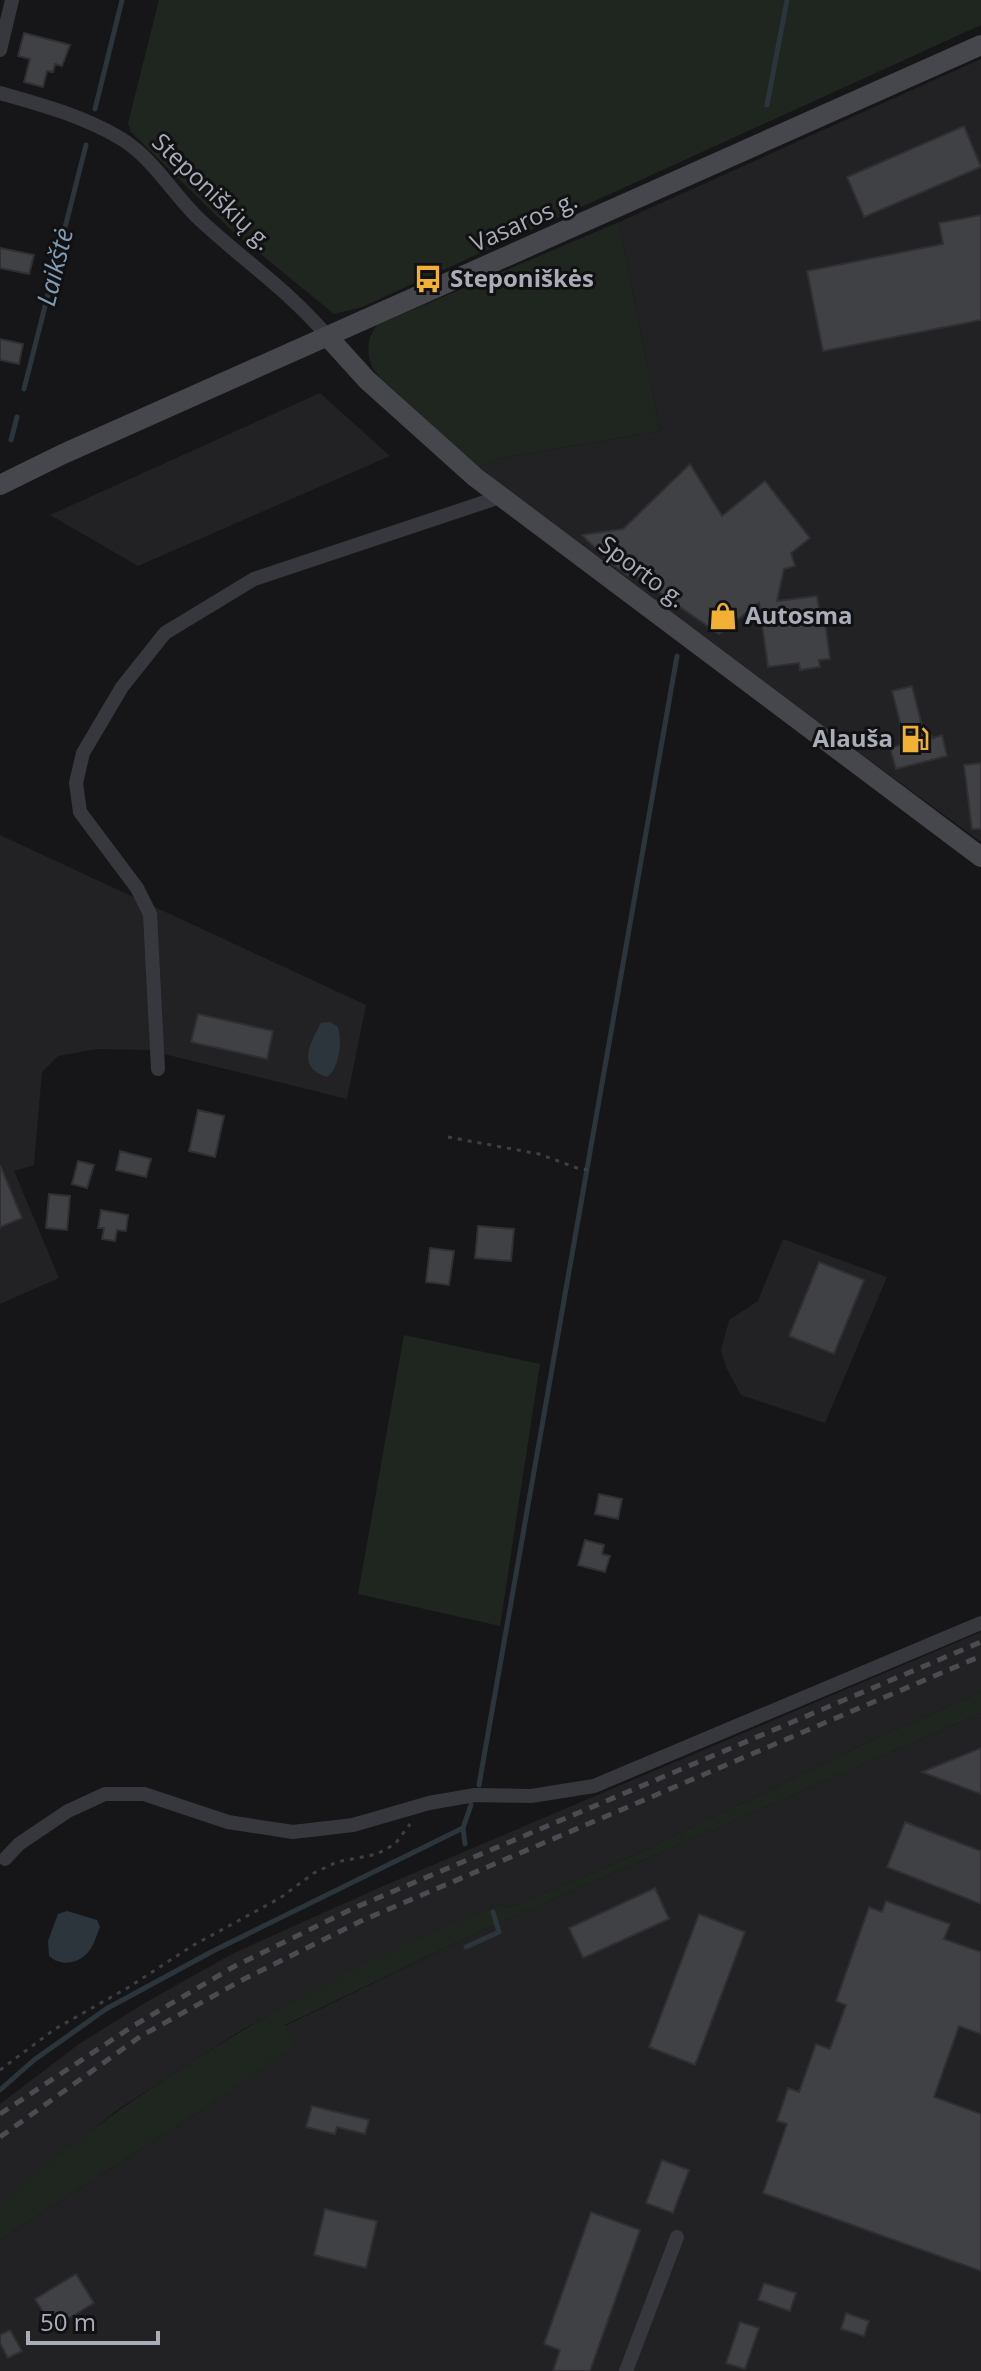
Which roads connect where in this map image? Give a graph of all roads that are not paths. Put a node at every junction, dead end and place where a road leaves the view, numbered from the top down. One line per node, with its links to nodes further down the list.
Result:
1 (12, 0): 3 (street)
2 (981, 45): 5 (street, Vasaros g.)
3 (0, 50)
4 (0, 93): 5 (street, Steponiškių g.)
5 (328, 337): 6 (street, Vasaros g.); 7 (street, Sporto g.)
6 (0, 485)
7 (500, 497): 8 (street, Sporto g.); 9 (street)
8 (981, 857)
9 (158, 1069)
10 (981, 1623): 11 (street)
11 (5, 1859)
12 (677, 2237): 13 (street)
13 (626, 2371)

